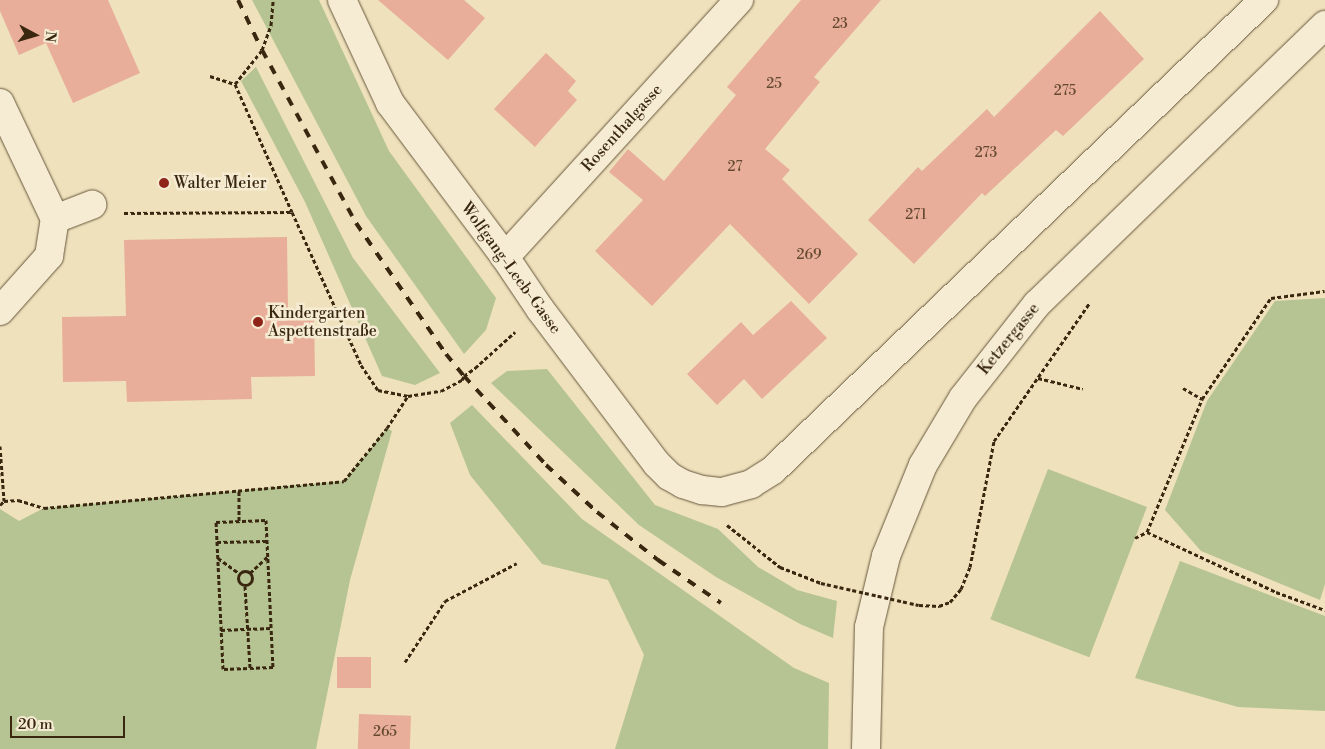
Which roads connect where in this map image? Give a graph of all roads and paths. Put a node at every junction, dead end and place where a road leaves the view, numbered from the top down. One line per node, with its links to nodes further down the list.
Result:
1 (273, 0): 7 (path)
2 (342, 0): 12 (street, Wolfgang-Leeb-Gasse)
3 (739, 0): 12 (street, Rosenthalgasse)
4 (1264, 0): 15 (street, Wolfgang-Leeb-Gasse)
5 (1325, 24): 46 (street, Ketzergasse)
6 (210, 76): 7 (path)
7 (235, 84): 10 (path)
8 (0, 103): 11 (street)
9 (92, 205): 10 (path); 11 (street)
10 (292, 212): 20 (path)
11 (55, 219): 16 (street)
12 (504, 257): 15 (street, Wolfgang-Leeb-Gasse)
13 (1325, 291): 21 (path)
14 (1092, 299): 17 (path)
15 (540, 309): 20 (path)
16 (0, 311)
17 (1038, 378): 19 (path); 36 (path, bridge)
18 (1183, 388): 21 (path)
19 (1083, 389)
20 (408, 396): 23 (path)
21 (1202, 399): 27 (path)
22 (0, 446): 24 (path)
23 (239, 491): 24 (path); 26 (path)
24 (4, 500): 25 (path)
25 (0, 505)
26 (239, 521): 29 (path); 30 (path)
27 (1147, 532): 28 (path); 39 (path)
28 (1134, 538)
29 (267, 541): 30 (path); 31 (path)
30 (218, 542): 32 (path)
31 (268, 556): 35 (path); 41 (path)
32 (218, 558): 34 (path); 43 (path)
33 (517, 563): 44 (path)
34 (239, 573): 35 (path); 37 (path)
35 (250, 573): 37 (path)
36 (820, 583)
37 (245, 586): 42 (path)
38 (909, 593): 40 (path)
39 (1325, 610)
40 (904, 611)
41 (271, 628): 42 (path); 45 (path)
42 (248, 629): 43 (path); 45 (path)
43 (221, 630): 45 (path)
44 (405, 662)
45 (250, 668)
46 (866, 749)

